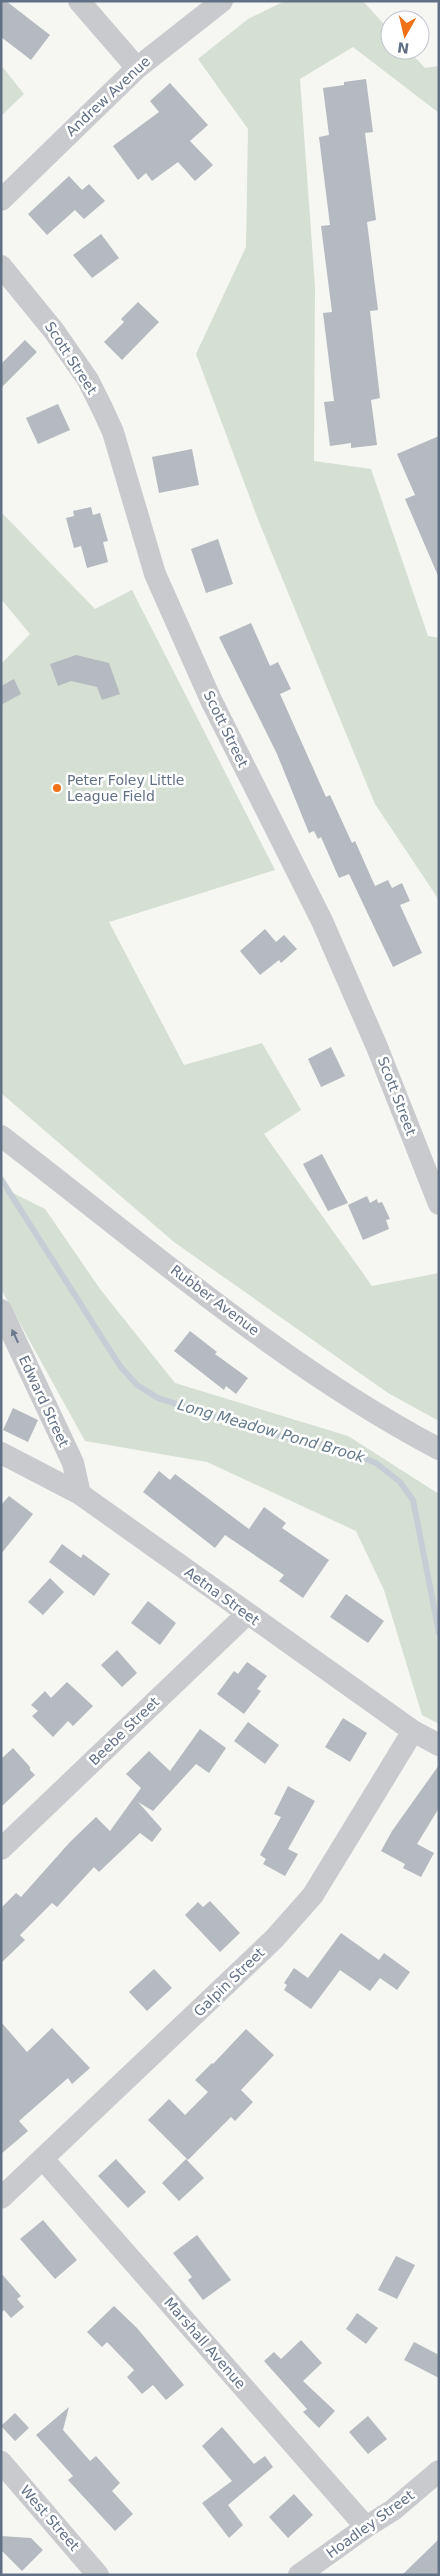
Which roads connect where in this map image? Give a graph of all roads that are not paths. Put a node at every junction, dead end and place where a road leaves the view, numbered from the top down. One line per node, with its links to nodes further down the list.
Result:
1 (79, 1): 3 (street)
2 (222, 1): 3 (street, Andrew Avenue)
3 (137, 68): 4 (street, Andrew Avenue)
4 (1, 200)
5 (1, 266): 7 (street, Scott Street)
6 (1, 1136): 9 (street, Rubber Avenue)
7 (439, 1204)
8 (1, 1310): 11 (street, Edward Street, one-way to 8)
9 (439, 1450)
10 (1, 1453): 11 (street, Aetna Street)
11 (80, 1494): 12 (street, Aetna Street)
12 (247, 1614): 13 (street, Aetna Street); 15 (street, Beebe Street)
13 (414, 1731): 14 (street, Aetna Street); 16 (street, Galpin Street)
14 (439, 1745)
15 (1, 1849)
16 (44, 2159): 17 (street, Galpin Street); 20 (street, Marshall Avenue)
17 (1, 2198)
18 (1, 2462): 21 (street, West Street)
19 (439, 2471): 20 (street, Hoadley Street)
20 (366, 2527): 22 (street, Hoadley Street)
21 (98, 2575)
22 (300, 2575)

